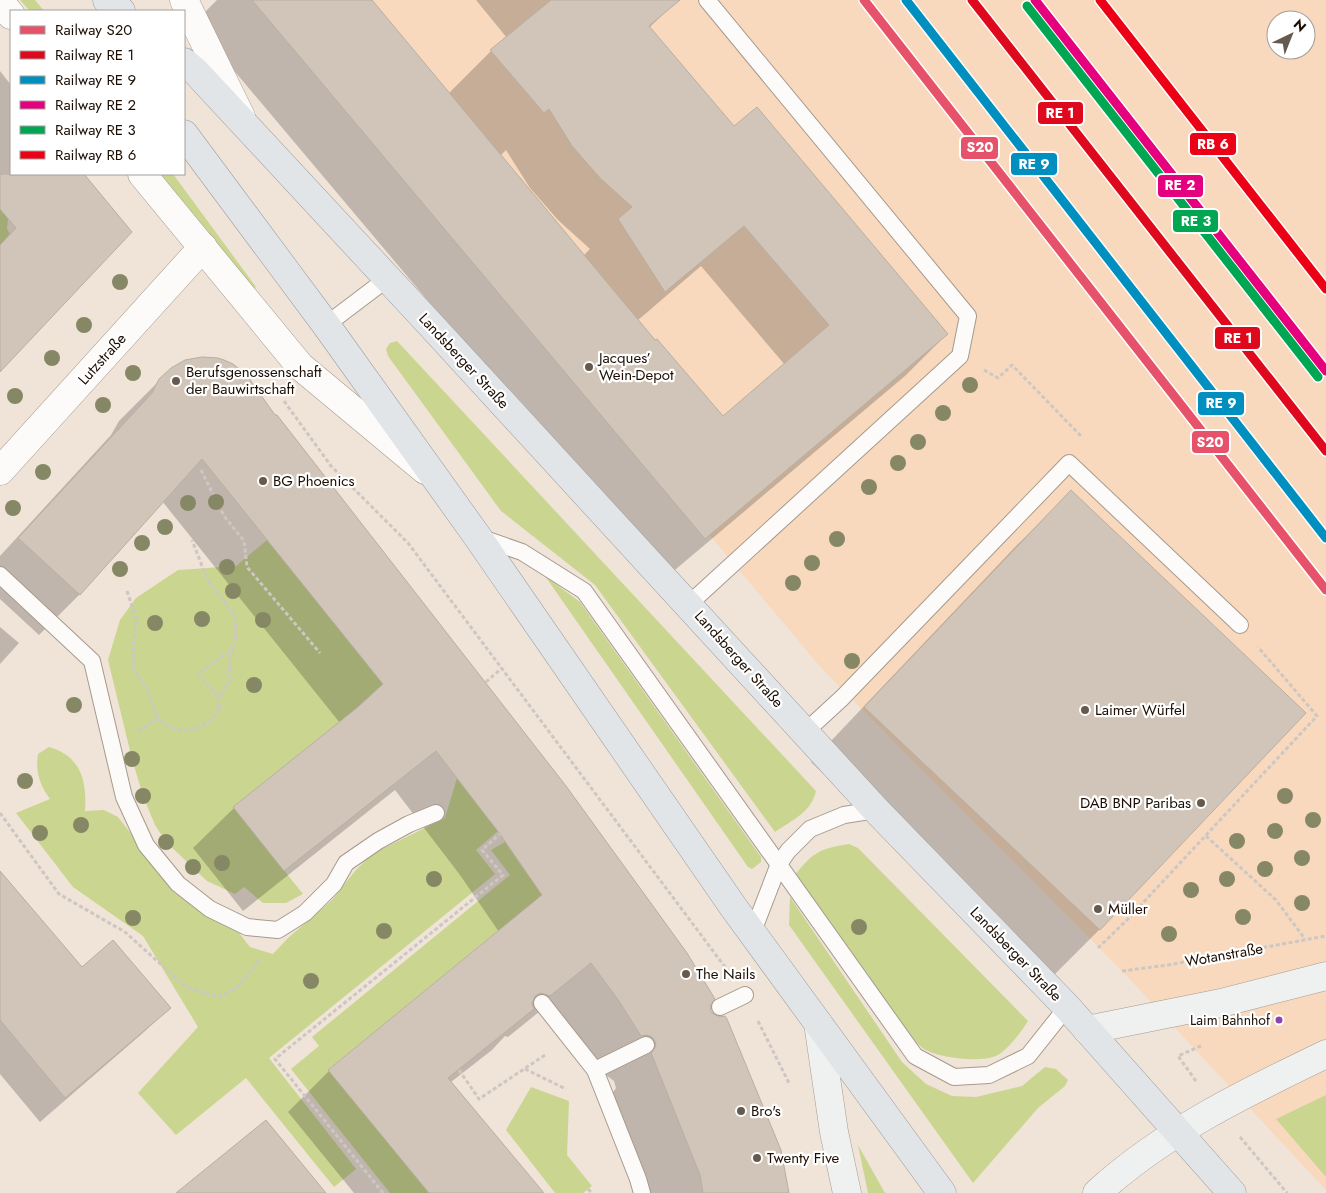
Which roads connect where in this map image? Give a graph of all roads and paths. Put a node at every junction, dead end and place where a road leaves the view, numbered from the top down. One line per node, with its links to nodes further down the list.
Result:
1 (107, 0): 5 (main road)
2 (184, 0): 8 (street, Landsberger Straße)
3 (707, 0): 14 (lane)
4 (0, 2): 6 (street)
5 (120, 10)
6 (10, 14)
7 (185, 63): 8 (main road, Landsberger Straße)
8 (245, 125): 12 (main road, Landsberger Straße)
9 (185, 135): 13 (main road)
10 (143, 175): 11 (street)
11 (203, 247): 18 (street, Lutzstraße); 19 (street)
12 (388, 278): 13 (lane); 24 (main road, Landsberger Straße)
13 (326, 325): 19 (main road)
14 (960, 356): 16 (path); 24 (lane)
15 (282, 398): 28 (path)
16 (1069, 463): 25 (lane); 32 (lane)
17 (202, 470): 27 (path)
18 (0, 472)
19 (436, 479): 20 (main road)
20 (477, 536): 39 (lane); 41 (main road)
21 (192, 540): 26 (path)
22 (0, 576): 33 (lane)
23 (128, 591): 31 (path)
24 (689, 604): 32 (main road, Landsberger Straße)
25 (1240, 625): 38 (path)
26 (233, 648): 30 (path); 30 (path)
27 (320, 652)
28 (502, 668): 29 (path); 47 (path)
29 (486, 682)
30 (218, 697): 31 (path)
31 (158, 719): 33 (path)
32 (805, 732): 34 (main road, Landsberger Straße)
33 (111, 747): 40 (lane)
34 (876, 810): 39 (lane); 50 (main road, Landsberger Straße)
35 (0, 812): 40 (path)
36 (436, 813): 40 (lane)
37 (500, 834): 65 (path)
38 (1206, 836): 43 (path); 44 (path)
39 (779, 864): 41 (lane); 50 (lane)
40 (265, 928)
41 (752, 934): 51 (main road)
42 (1326, 936): 43 (path, Wotanstraße)
43 (1306, 940): 45 (path, Wotanstraße)
44 (1098, 948)
45 (1122, 971)
46 (1326, 976): 52 (main road)
47 (746, 995): 49 (lane); 62 (path)
48 (542, 1003): 53 (lane)
49 (720, 1007)
50 (1066, 1007): 52 (main road, Landsberger Straße)
51 (818, 1023): 68 (main road); 69 (main road)
52 (1087, 1030): 63 (main road, Landsberger Straße)
53 (570, 1038): 58 (path); 60 (lane)
54 (1206, 1044): 57 (path)
55 (646, 1045): 60 (lane)
56 (1326, 1054): 63 (main road)
57 (1178, 1056)
58 (524, 1069): 59 (path); 61 (path)
59 (459, 1070)
60 (595, 1070): 67 (lane)
61 (566, 1088)
62 (792, 1093)
63 (1177, 1132): 70 (main road); 71 (main road, Landsberger Straße)
64 (588, 1188): 66 (path)
65 (383, 1193)
66 (592, 1193)
67 (642, 1193)
68 (847, 1193)
69 (942, 1193)
70 (1097, 1193)
71 (1232, 1193)

